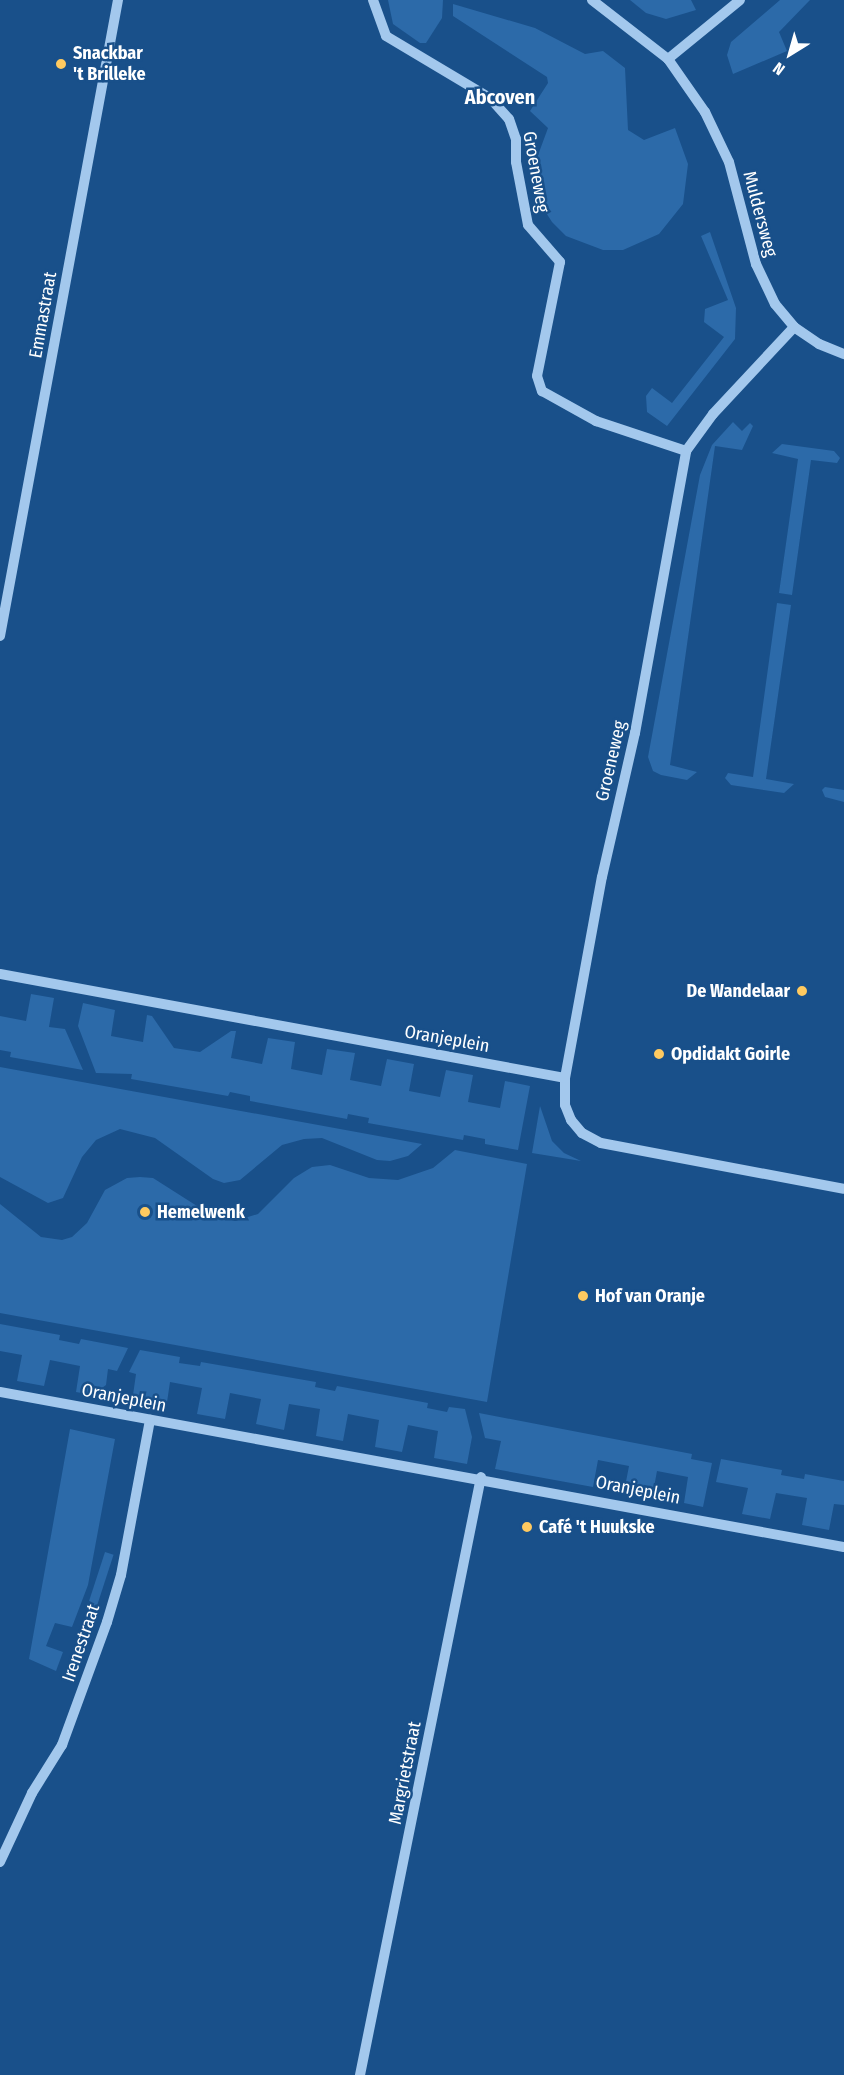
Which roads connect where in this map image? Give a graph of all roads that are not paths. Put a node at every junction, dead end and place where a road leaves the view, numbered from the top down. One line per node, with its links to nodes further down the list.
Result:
1 (118, 0): 9 (street, Emmastraat)
2 (373, 0): 8 (street, Groeneweg)
3 (592, 0): 5 (street, Muldersweg)
4 (740, 0): 5 (street)
5 (668, 59): 6 (street, Muldersweg)
6 (794, 327): 7 (street, Muldersweg); 8 (street, Groeneweg)
7 (844, 354)
8 (686, 451): 11 (street, Groeneweg)
9 (0, 636)
10 (0, 974): 11 (street, Oranjeplein)
11 (565, 1078): 12 (street)
12 (844, 1189)
13 (0, 1392): 14 (street, Oranjeplein)
14 (150, 1420): 15 (street, Oranjeplein); 17 (street, Irenestraat)
15 (481, 1477): 16 (street, Oranjeplein); 18 (street, Margrietstraat)
16 (844, 1547)
17 (0, 1862)
18 (360, 2075)

